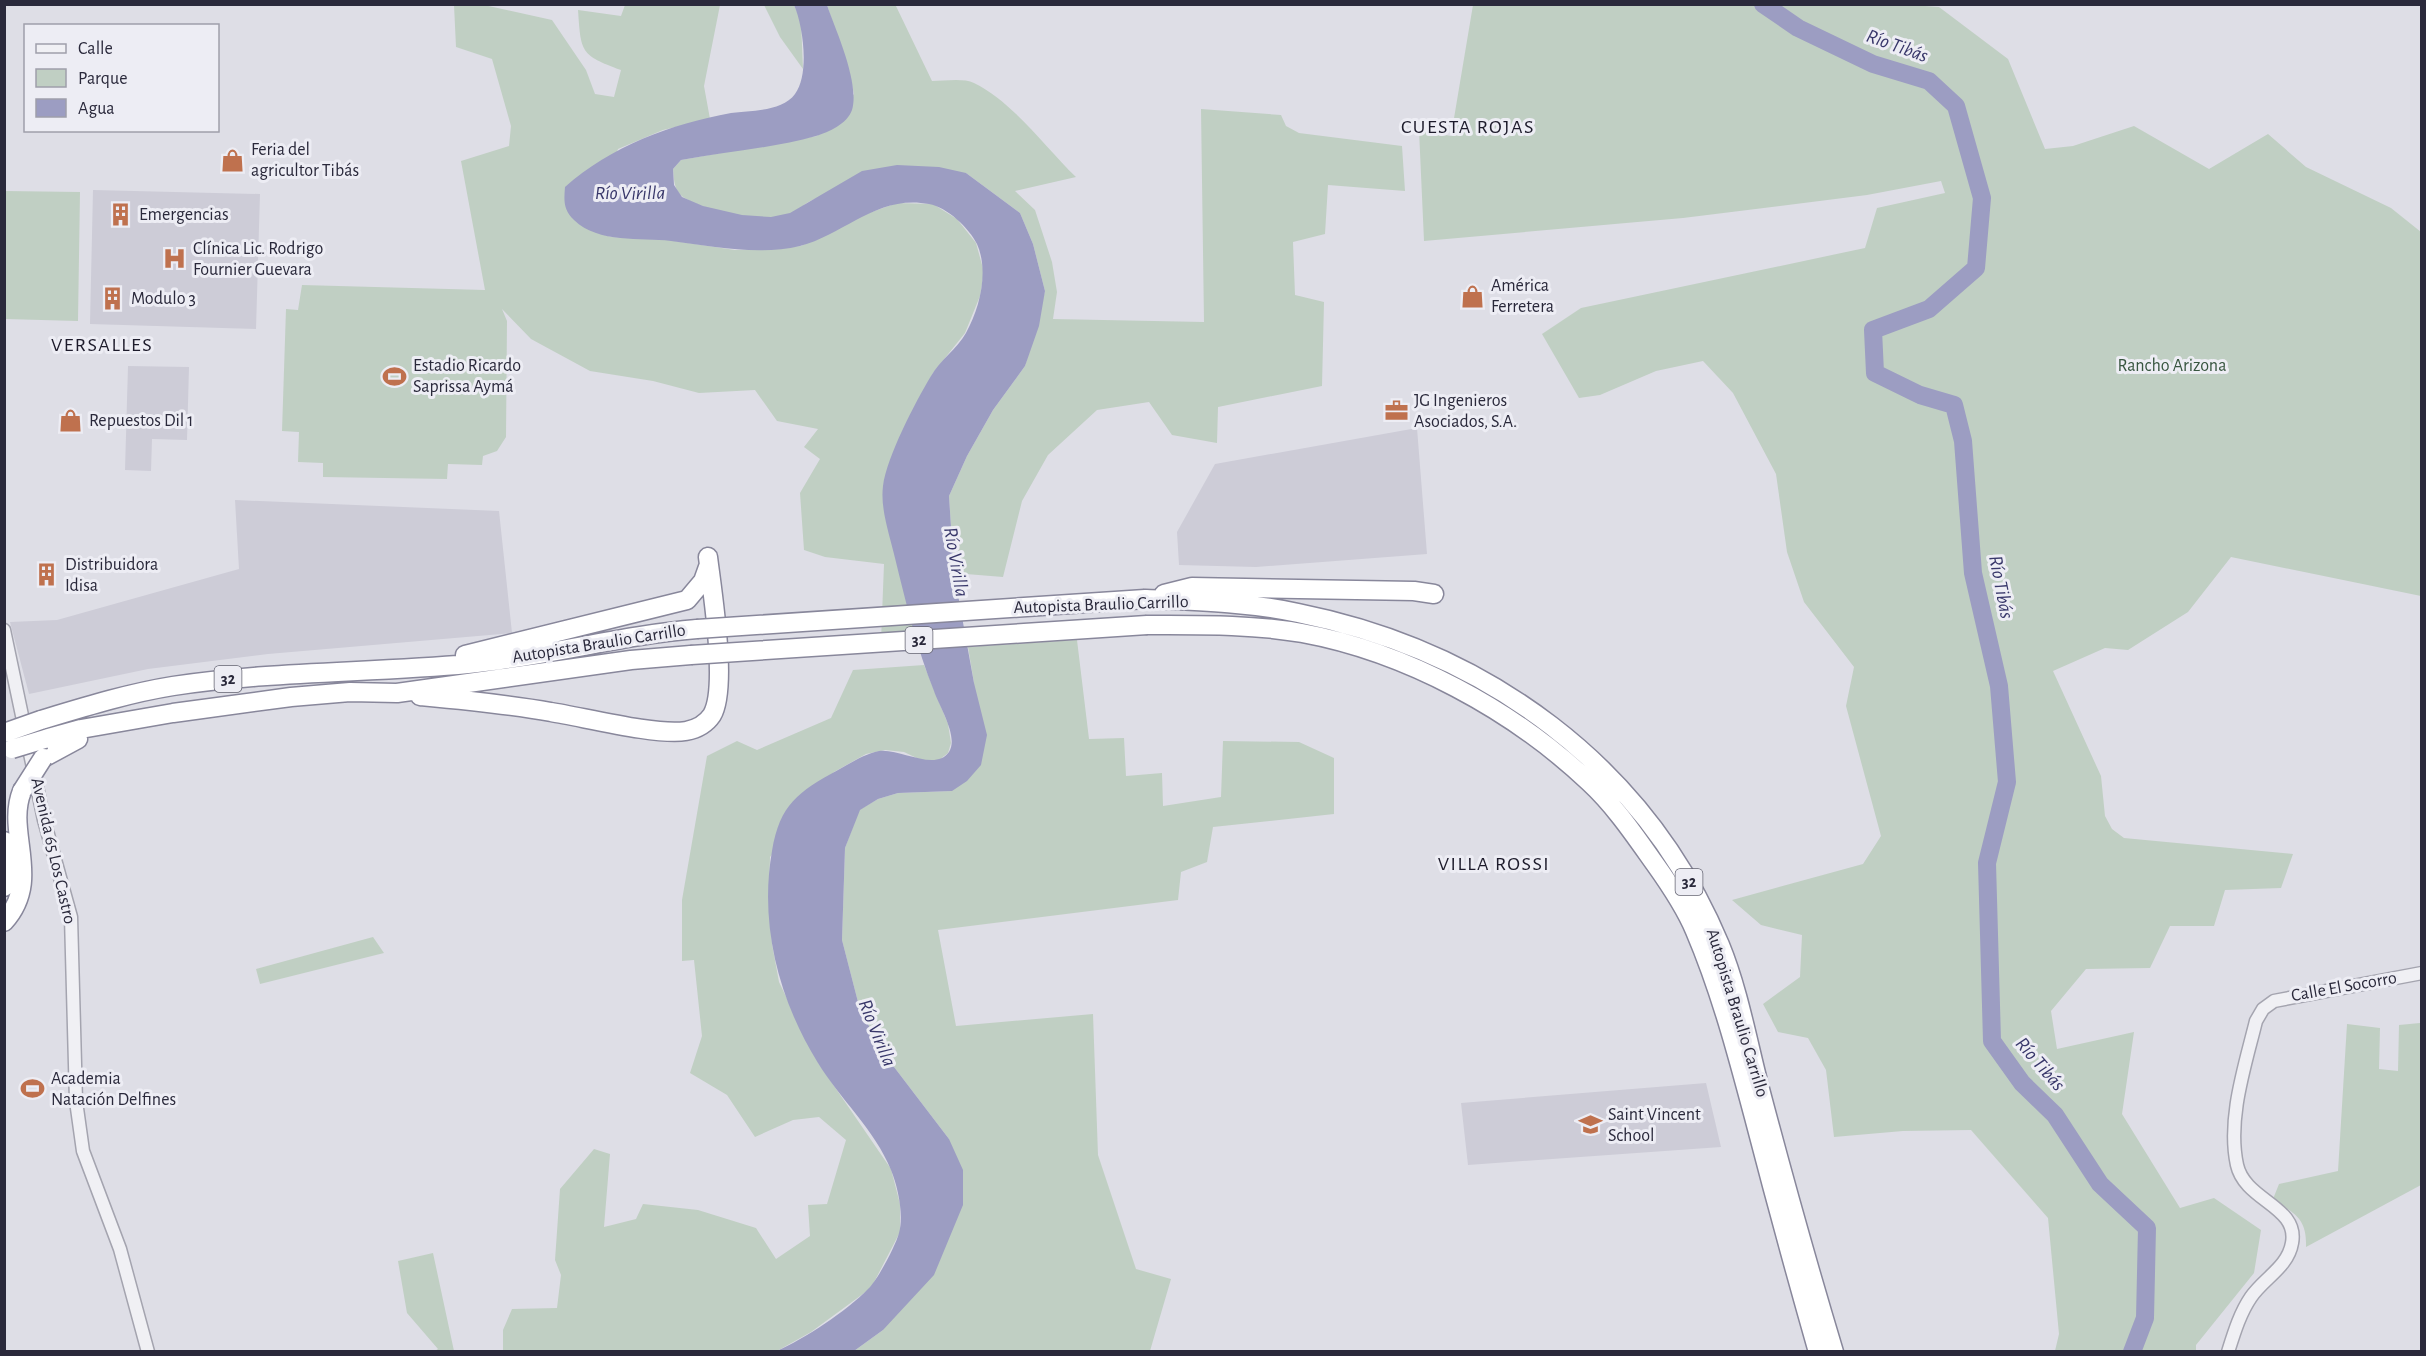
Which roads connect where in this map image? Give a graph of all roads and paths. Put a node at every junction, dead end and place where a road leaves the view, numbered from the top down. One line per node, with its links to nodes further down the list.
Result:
1 (1434, 594): 2 (highway)
2 (1145, 599): 6 (highway, Autopista Braulio Carrillo / 32, bridge); 16 (highway, Autopista Braulio Carrillo / 32)
3 (687, 600): 5 (highway); 5 (highway); 6 (highway)
4 (4, 630): 14 (street, Avenida 65 Los Castro)
5 (717, 634): 7 (highway)
6 (419, 667): 9 (highway, Autopista Braulio Carrillo / 32, bridge)
7 (397, 693): 8 (highway, Autopista Braulio Carrillo / 32); 15 (highway, Autopista Braulio Carrillo / 32, bridge)
8 (124, 721): 9 (highway, Autopista Braulio Carrillo / 32, bridge); 12 (highway, bridge)
9 (7, 742)
10 (4, 841): 11 (highway)
11 (4, 887)
12 (4, 922)
13 (2421, 973): 17 (street, Calle El Socorro)
14 (148, 1352)
15 (1818, 1352)
16 (1834, 1352)
17 (2228, 1352)

